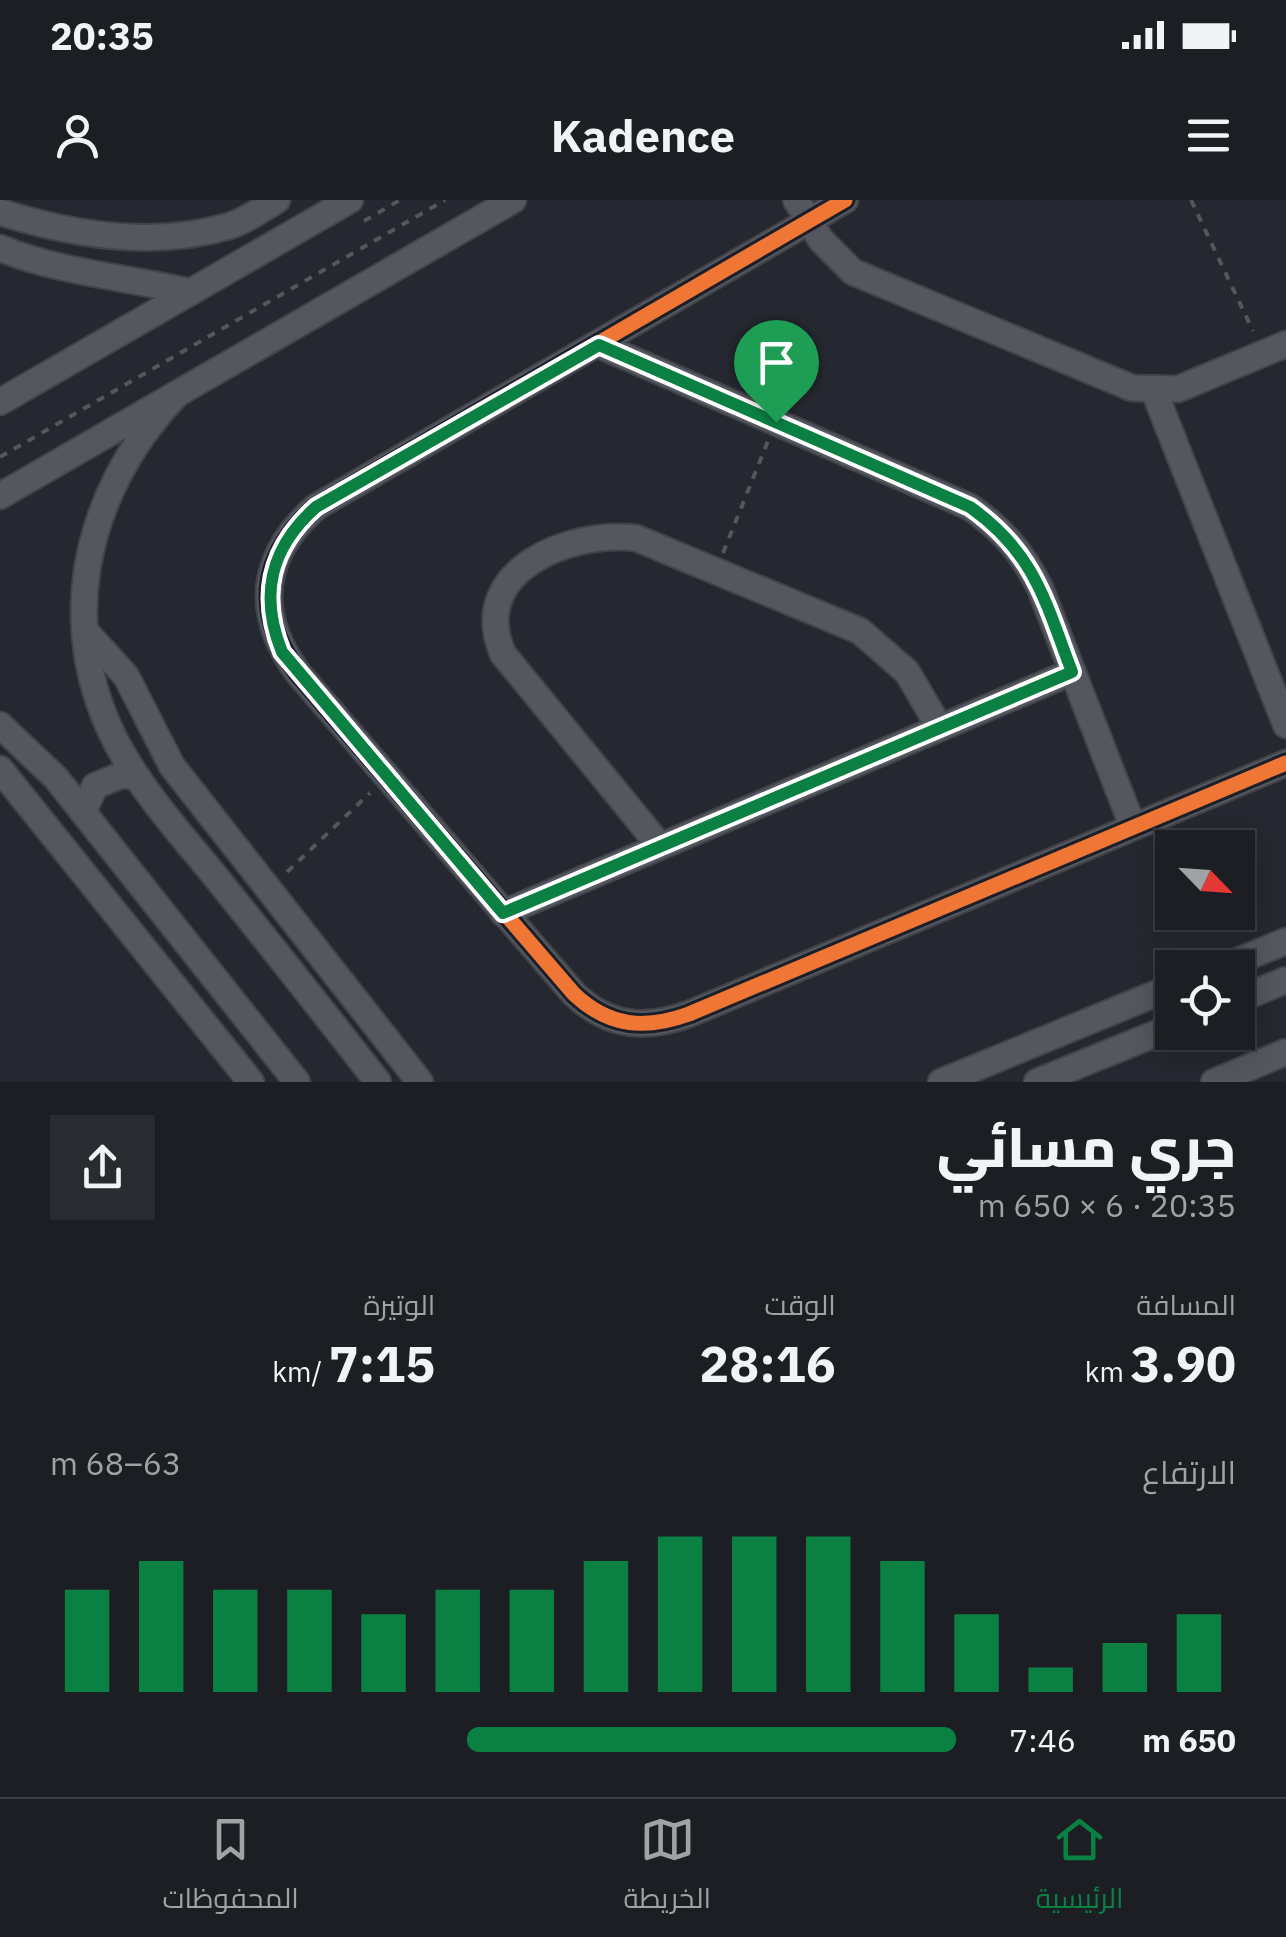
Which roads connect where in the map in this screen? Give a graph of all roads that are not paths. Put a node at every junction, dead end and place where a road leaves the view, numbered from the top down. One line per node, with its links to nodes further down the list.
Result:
1 (277, 200): 6 (street)
2 (350, 200): 8 (street)
3 (513, 200): 12 (street)
4 (846, 200): 5 (street)
5 (803, 211): 9 (street); 11 (street)
6 (0, 212)
7 (0, 248): 8 (street)
8 (190, 292): 13 (street)
9 (599, 345): 16 (street); 27 (street)
10 (1275, 349): 11 (street)
11 (1154, 391): 18 (street)
12 (176, 395): 14 (street); 15 (street)
13 (0, 402)
14 (0, 496)
15 (85, 630): 22 (street); 34 (street)
16 (1072, 672): 19 (street); 24 (street)
17 (0, 725): 23 (street)
18 (1286, 725)
19 (940, 728): 25 (street); 25 (street)
20 (1286, 763): 24 (street)
21 (0, 769): 28 (street)
22 (137, 777): 23 (street); 35 (street)
23 (83, 812): 26 (street)
24 (1133, 828): 27 (street)
25 (660, 846): 27 (street)
26 (155, 903): 28 (street); 39 (street)
27 (503, 913)
28 (128, 927): 38 (street)
29 (1286, 941): 30 (street)
30 (1255, 954)
31 (1286, 980): 32 (street)
32 (1255, 993)
33 (1155, 994): 42 (street)
34 (364, 1012): 35 (street); 41 (street)
35 (339, 1032): 40 (street)
36 (1155, 1033): 43 (street)
37 (1286, 1052): 44 (street)
38 (251, 1082)
39 (297, 1082)
40 (378, 1082)
41 (420, 1082)
42 (941, 1082)
43 (1037, 1082)
44 (1214, 1082)

